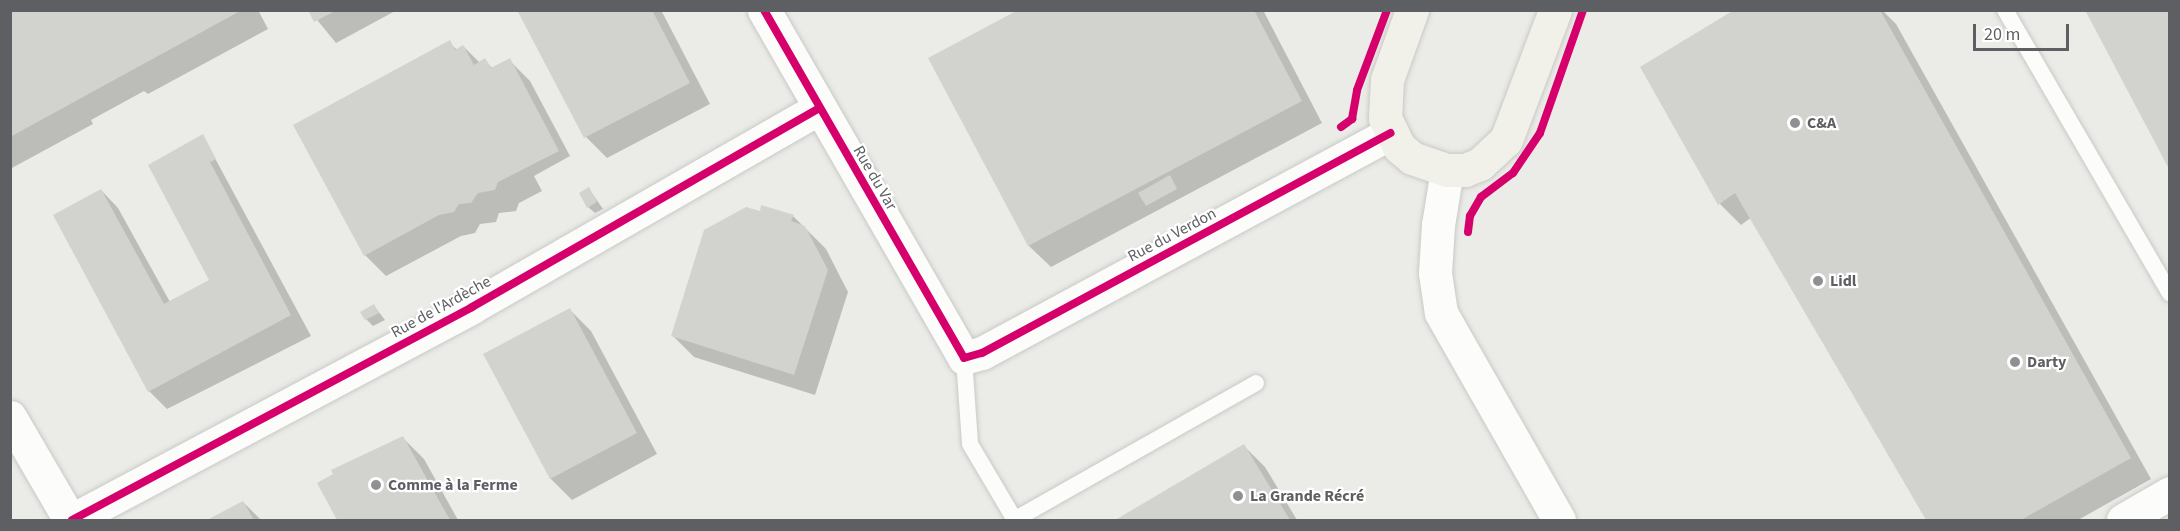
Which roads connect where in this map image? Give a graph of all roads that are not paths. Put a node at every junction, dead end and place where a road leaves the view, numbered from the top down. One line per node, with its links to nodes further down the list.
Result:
1 (764, 10): 5 (street, Rue du Var)
2 (1412, 10): 6 (main road)
3 (1555, 10): 7 (main road)
4 (2005, 10): 8 (lane)
5 (818, 109): 9 (street, Rue du Var); 13 (street, Rue de l'Ardèche)
6 (1390, 133): 7 (main road); 9 (street, Rue du Verdon)
7 (1447, 170): 15 (street)
8 (2169, 294)
9 (964, 358): 14 (lane)
10 (1256, 383): 14 (lane)
11 (10, 417): 13 (street)
12 (2169, 493): 16 (street)
13 (71, 520)
14 (1014, 520)
15 (1559, 520)
16 (2123, 520)

